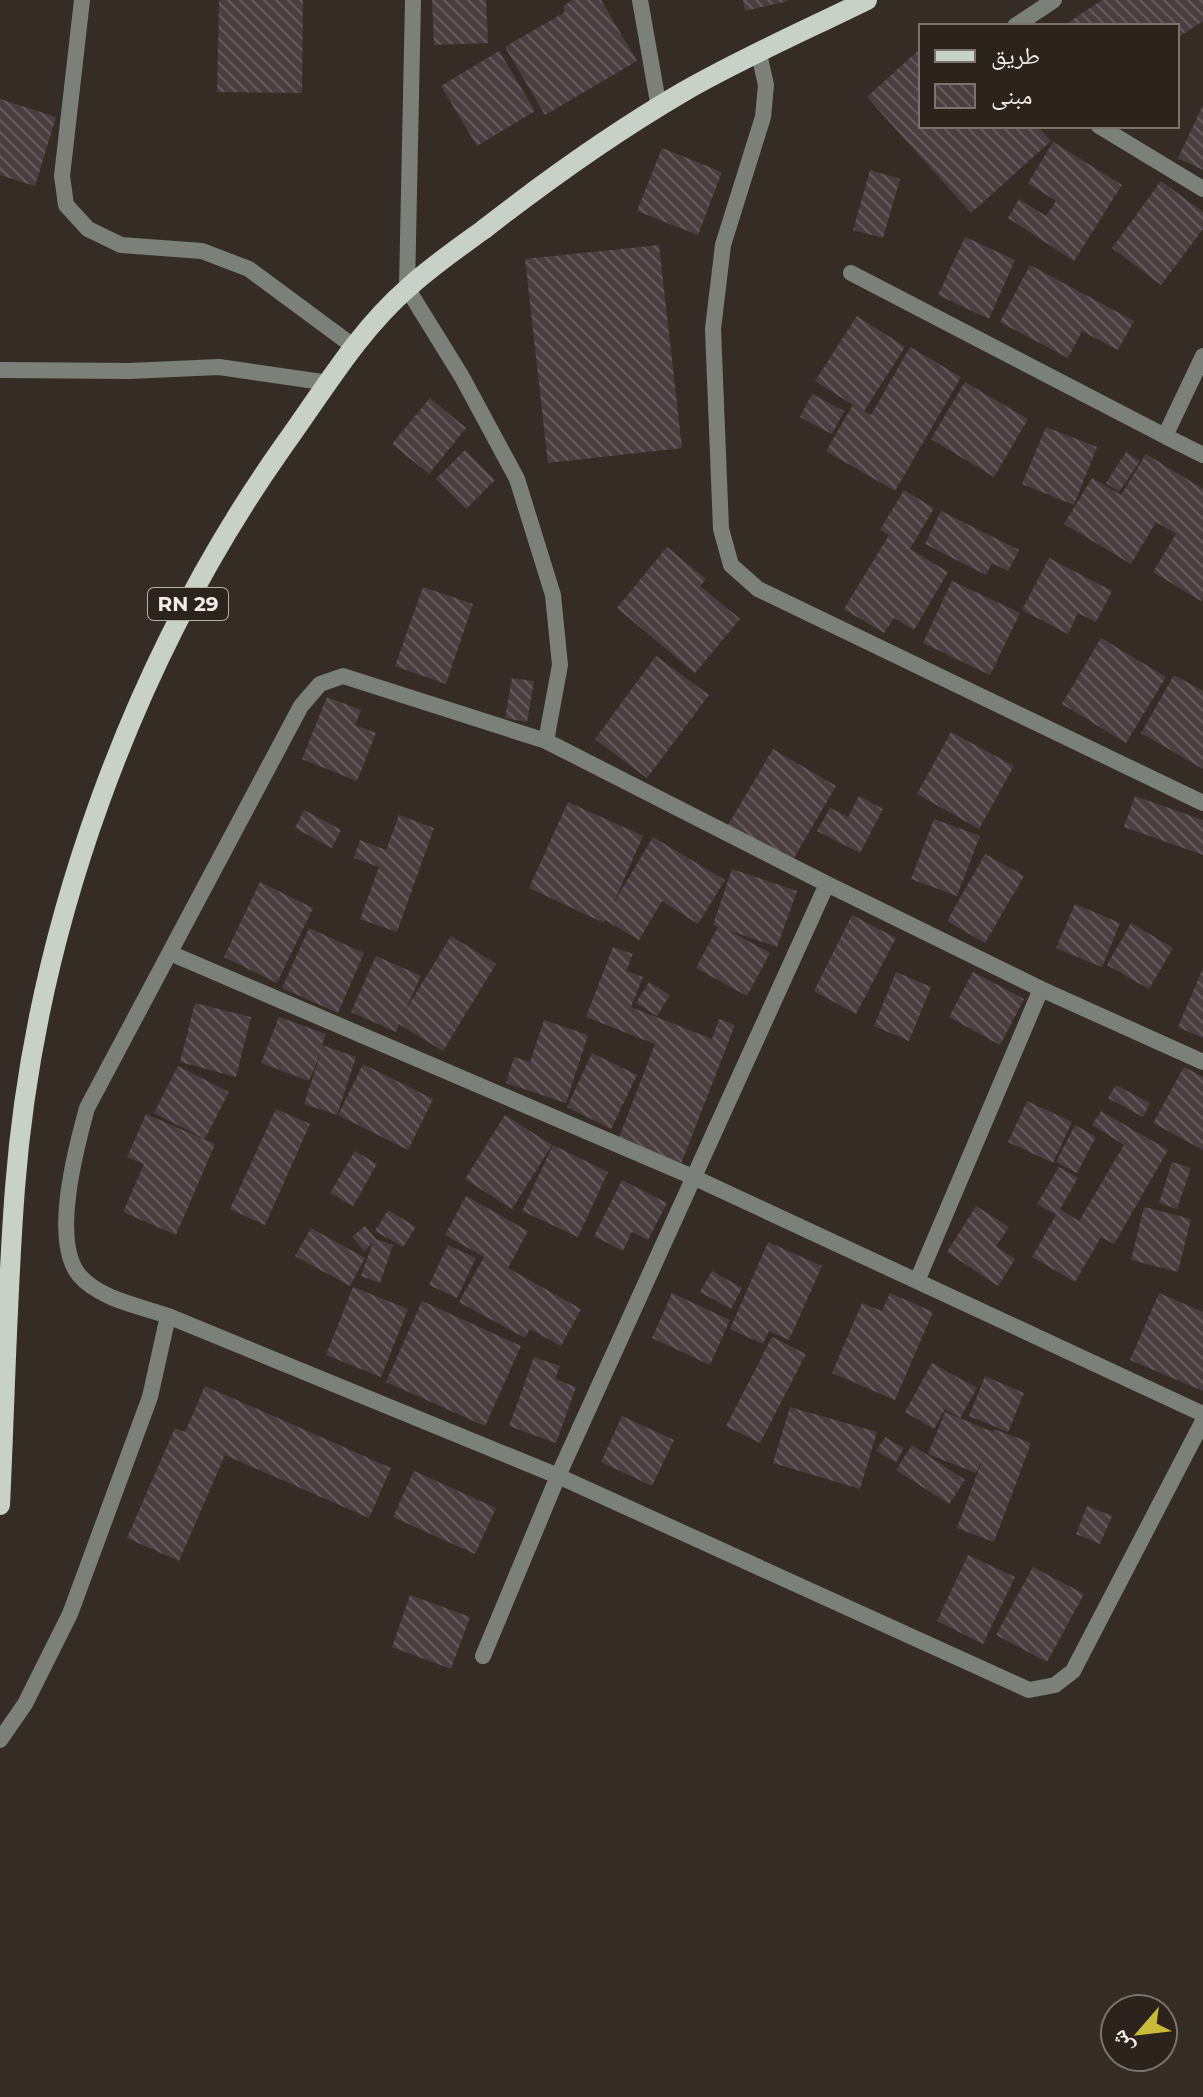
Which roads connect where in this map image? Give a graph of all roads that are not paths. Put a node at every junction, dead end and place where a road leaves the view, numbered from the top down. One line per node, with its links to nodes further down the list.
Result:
1 (82, 0): 13 (street)
2 (413, 0): 12 (street)
3 (640, 0): 8 (street)
4 (867, 0): 7 (main road, RN 29)
5 (1054, 0): 6 (street)
6 (1018, 24)
7 (759, 54): 8 (main road, RN 29); 20 (street)
8 (659, 108): 12 (main road, RN 29)
9 (1102, 128): 10 (street)
10 (1203, 189)
11 (851, 273): 17 (street)
12 (407, 288): 13 (main road, RN 29); 19 (street)
13 (353, 346): 16 (main road, RN 29)
14 (1203, 356): 17 (street)
15 (0, 370): 16 (street)
16 (329, 383): 31 (main road, RN 29)
17 (1165, 436): 18 (street)
18 (1203, 455)
19 (546, 741): 21 (street); 22 (street)
20 (1203, 803)
21 (827, 884): 23 (street); 25 (street)
22 (170, 953): 25 (street); 27 (street)
23 (1041, 989): 24 (street); 26 (street)
24 (1203, 1062)
25 (693, 1177): 26 (street); 30 (street)
26 (917, 1281): 28 (street)
27 (168, 1316): 30 (street); 33 (street)
28 (1203, 1414)
29 (1203, 1421): 30 (street)
30 (558, 1476): 32 (street)
31 (0, 1505)
32 (483, 1656)
33 (0, 1740)

